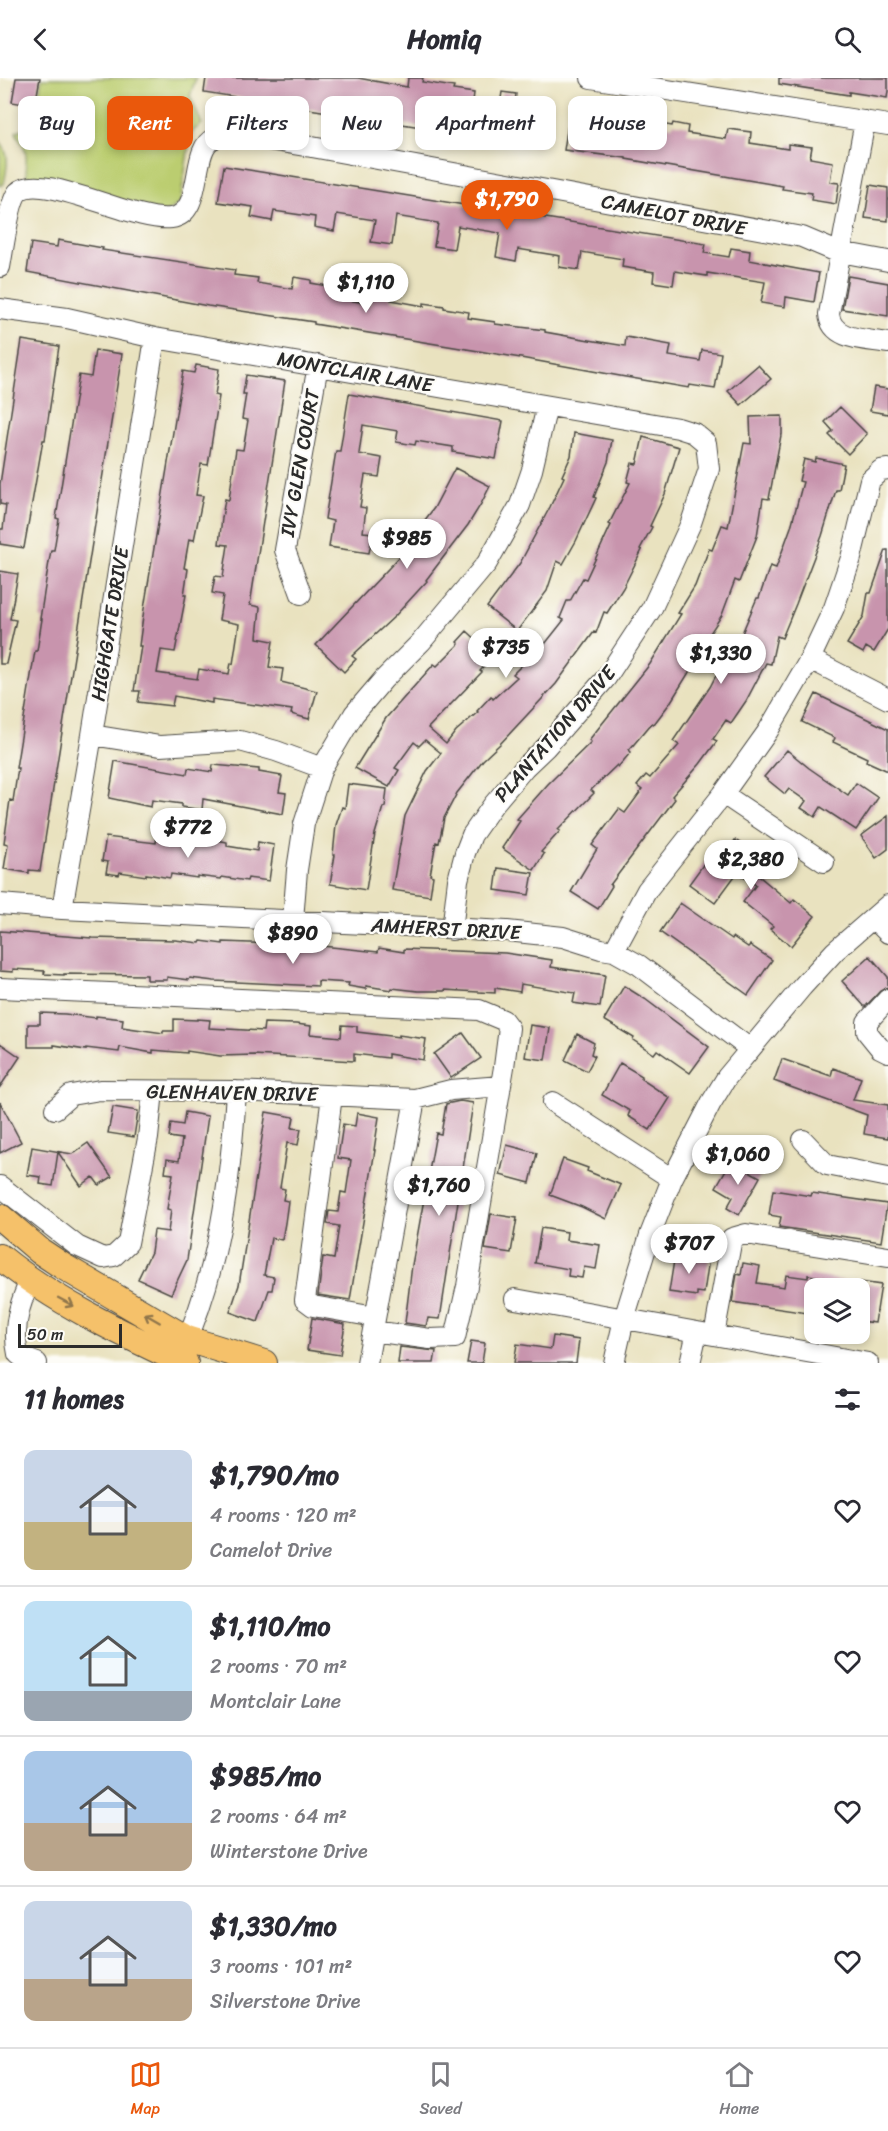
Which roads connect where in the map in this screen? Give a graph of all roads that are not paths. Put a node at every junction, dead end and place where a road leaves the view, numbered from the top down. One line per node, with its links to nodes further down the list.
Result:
1 (591, 78): 2 (street)
2 (865, 121): 3 (street); 4 (street)
3 (888, 125)
4 (840, 252): 5 (street, CAMELOT DRIVE); 6 (street, CAMELOT DRIVE); 9 (street)
5 (888, 261)
6 (0, 267)
7 (0, 309): 8 (street, MONTCLAIR LANE)
8 (155, 338): 10 (street, MONTCLAIR LANE); 17 (street, HIGHGATE DRIVE)
9 (888, 343)
10 (318, 365): 11 (street, MONTCLAIR LANE); 14 (street, IVY GLEN COURT)
11 (547, 406): 12 (street, MONTCLAIR LANE); 18 (street)
12 (706, 443): 26 (street, PLANTATION DRIVE)
13 (885, 469): 15 (street)
14 (301, 594)
15 (810, 659): 16 (street); 19 (street)
16 (888, 699)
17 (92, 735): 18 (street); 23 (street, HIGHGATE DRIVE)
18 (322, 768): 25 (street)
19 (723, 794): 20 (street); 28 (street)
20 (824, 862)
21 (0, 904): 23 (street, AMHERST DRIVE)
22 (888, 905): 24 (street)
23 (62, 909): 25 (street, AMHERST DRIVE)
24 (873, 918): 27 (street); 31 (street)
25 (293, 920): 26 (street, AMHERST DRIVE)
26 (453, 930): 28 (street, AMHERST DRIVE)
27 (888, 933)
28 (614, 951): 31 (street, AMHERST DRIVE)
29 (0, 988): 33 (street)
30 (888, 999): 32 (street)
31 (750, 1049): 42 (street)
32 (888, 1052)
33 (501, 1086): 37 (street, GLENHAVEN DRIVE); 50 (street)
34 (153, 1091): 35 (street, GLENHAVEN DRIVE); 39 (street, GLENHAVEN DRIVE); 43 (street)
35 (236, 1091): 36 (street, GLENHAVEN DRIVE); 52 (street)
36 (332, 1096): 37 (street, GLENHAVEN DRIVE); 50 (street)
37 (414, 1099): 50 (street)
38 (553, 1102): 42 (street)
39 (55, 1109)
40 (803, 1140): 41 (street)
41 (888, 1177)
42 (672, 1179): 49 (street)
43 (0, 1186)
44 (0, 1217): 52 (main road, one-way to 44)
45 (0, 1257): 47 (main road)
46 (888, 1257): 51 (street)
47 (30, 1281): 52 (main road, one-way to 52); 53 (street)
48 (516, 1299): 49 (street)
49 (624, 1319): 51 (street); 56 (street)
50 (374, 1324): 55 (street)
51 (705, 1334): 57 (street); 58 (street)
52 (181, 1356): 54 (main road)
53 (37, 1363)
54 (264, 1363)
55 (367, 1363)
56 (614, 1363)
57 (690, 1363)
58 (868, 1363)

